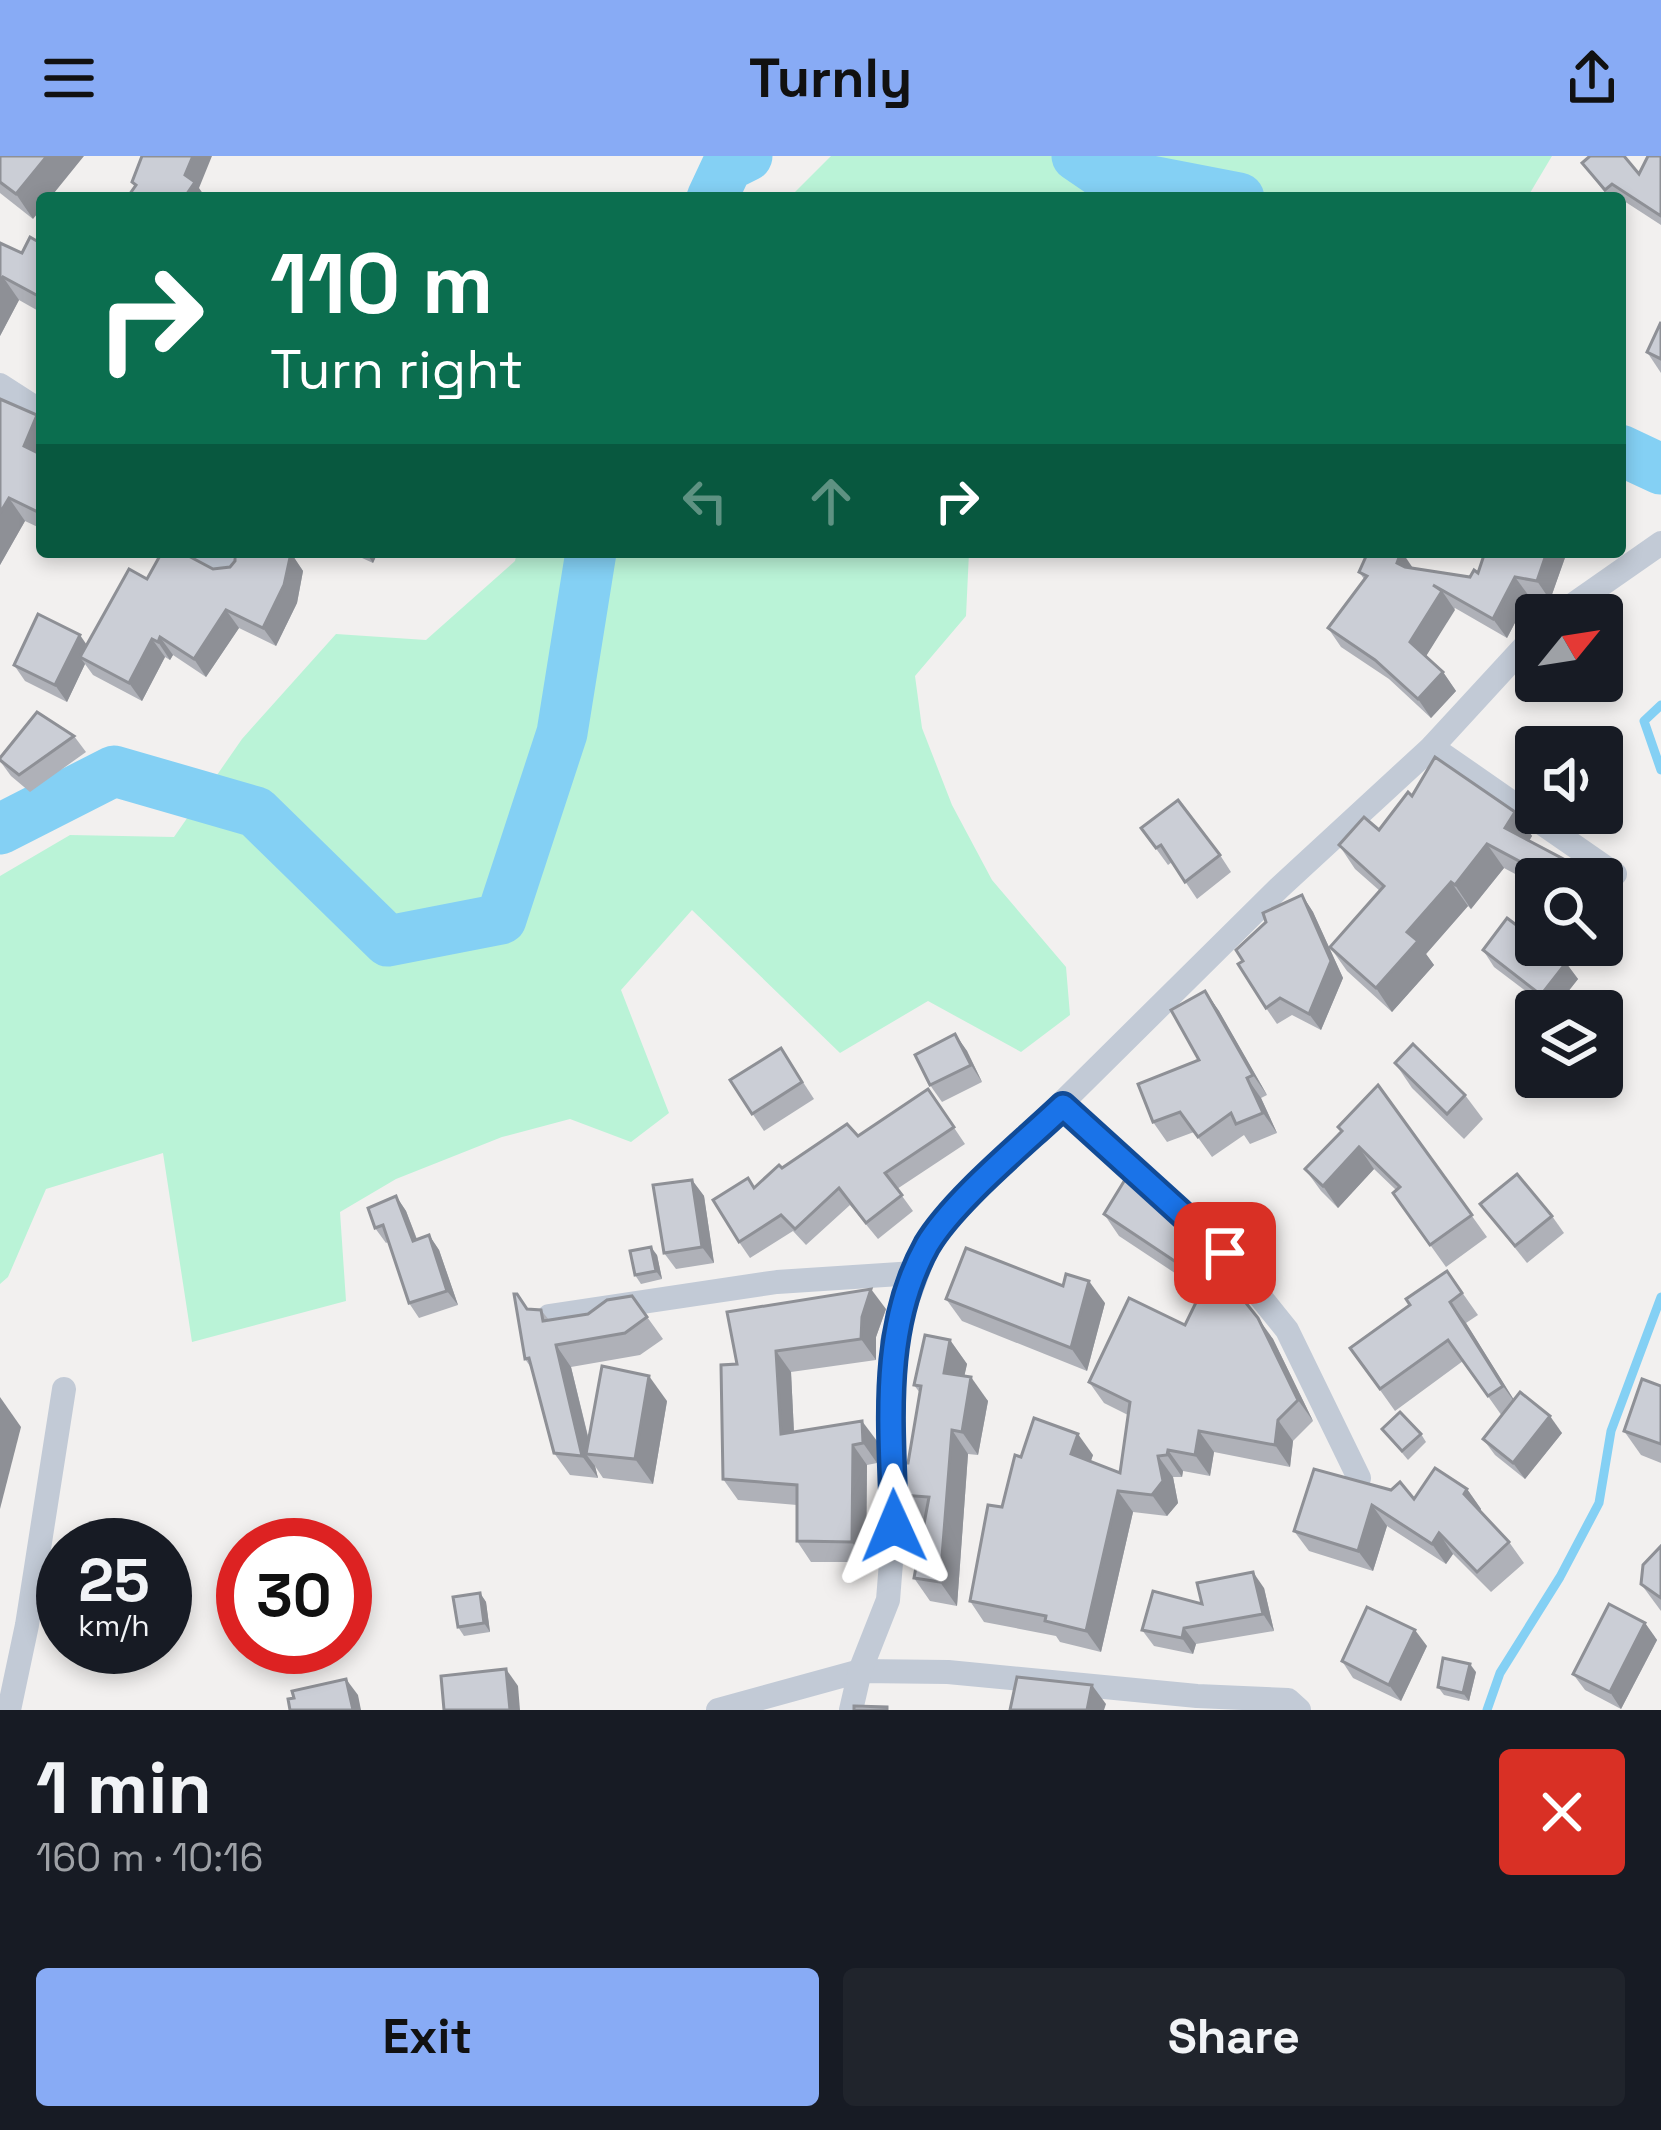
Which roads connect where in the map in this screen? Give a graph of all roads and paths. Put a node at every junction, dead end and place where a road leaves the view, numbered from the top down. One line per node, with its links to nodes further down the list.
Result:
1 (0, 385): 2 (street)
2 (36, 408)
3 (1661, 543): 6 (street)
4 (208, 558): 5 (street)
5 (233, 572)
6 (1588, 594)
7 (1515, 657): 8 (street)
8 (1432, 747): 9 (street); 10 (street)
9 (1593, 858)
10 (1063, 1106): 11 (street); 14 (street)
11 (915, 1273): 12 (street); 15 (street)
12 (549, 1316)
13 (64, 1388): 16 (street)
14 (1359, 1478)
15 (860, 1671): 17 (street); 18 (street); 19 (street)
16 (9, 1710)
17 (718, 1710)
18 (850, 1710)
19 (1299, 1710)

